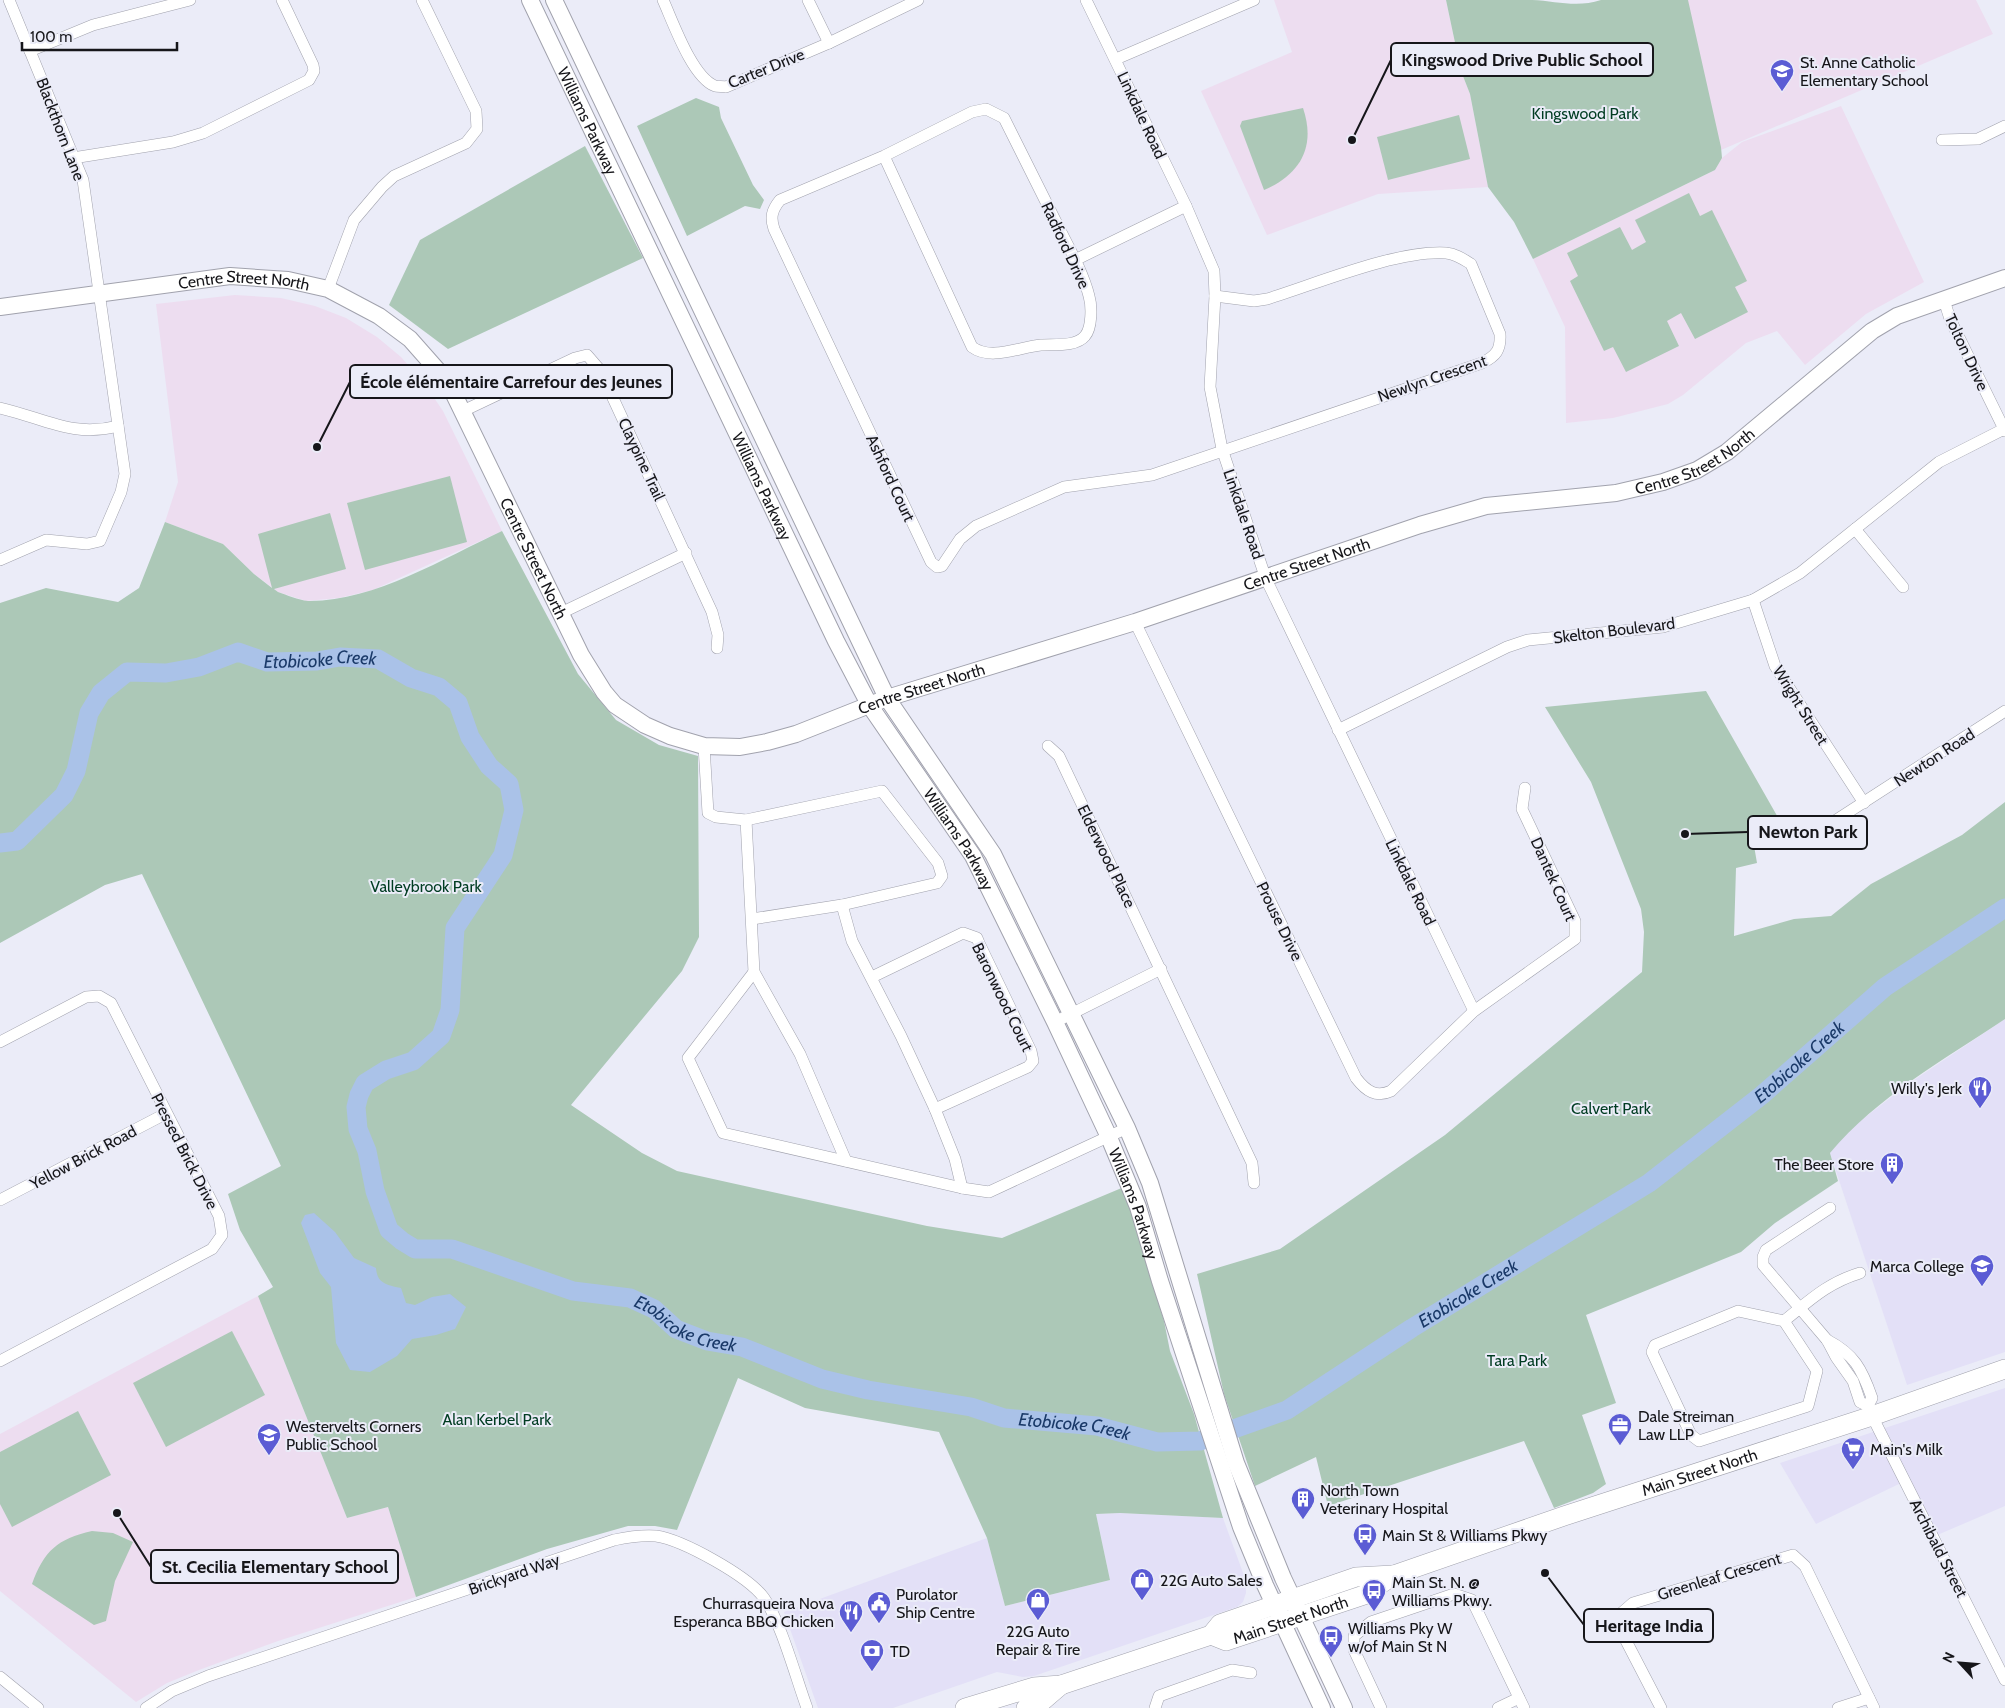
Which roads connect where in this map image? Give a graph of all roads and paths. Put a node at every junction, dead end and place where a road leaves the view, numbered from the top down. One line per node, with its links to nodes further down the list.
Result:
1 (9, 0): 14 (street, Blackthorn Lane)
2 (190, 0): 14 (street)
3 (282, 0): 19 (street)
4 (422, 0): 23 (street)
5 (530, 0): 43 (main road, Williams Parkway)
6 (554, 0): 42 (main road, Williams Parkway)
7 (662, 0): 13 (street, Carter Drive)
8 (808, 0): 13 (street)
9 (918, 0): 13 (street, Carter Drive)
10 (1086, 0): 15 (street, Linkdale Road)
11 (1254, 0): 12 (street)
12 (1227, 5): 15 (street)
13 (828, 43)
14 (30, 50): 19 (street, Blackthorn Lane)
15 (1116, 59): 20 (street, Linkdale Road)
16 (2005, 126): 17 (street)
17 (1942, 140)
18 (884, 156): 21 (street, Radford Drive); 21 (street, Radford Drive); 32 (street, Ashford Court)
19 (73, 158): 24 (street, Blackthorn Lane)
20 (1186, 206): 21 (street); 25 (street, Linkdale Road)
21 (1075, 260)
22 (2005, 278): 26 (main road, Centre Street North)
23 (328, 289): 24 (main road, Centre Street North); 29 (main road, Centre Street North)
24 (99, 294): 27 (main road, Centre Street North); 30 (street, Blackthorn Lane)
25 (1215, 296): 32 (street, Linkdale Road); 32 (street, Newlyn Crescent)
26 (1944, 300): 31 (street, Tolton Drive); 36 (main road, Centre Street North)
27 (0, 307)
28 (0, 408): 30 (street)
29 (463, 411): 34 (street, Claypine Trail); 39 (main road, Centre Street North)
30 (118, 426): 35 (street, Blackthorn Lane)
31 (2005, 430): 33 (street, Skelton Boulevard)
32 (1222, 449): 36 (street, Linkdale Road)
33 (1855, 529): 37 (street); 38 (street, Skelton Boulevard)
34 (686, 553): 39 (street); 41 (street, Claypine Trail)
35 (0, 560)
36 (1266, 579): 40 (main road, Centre Street North); 45 (street, Linkdale Road)
37 (1903, 587)
38 (1753, 600): 45 (street, Skelton Boulevard); 49 (street, Wright Street)
39 (560, 613): 46 (main road, Centre Street North)
40 (1135, 622): 42 (main road, Centre Street North); 57 (street, Prouse Drive)
41 (716, 648)
42 (888, 698): 43 (main road, Centre Street North); 58 (main road, Williams Parkway)
43 (870, 706): 46 (main road, Centre Street North); 59 (main road, Williams Parkway)
44 (2005, 711): 49 (street, Newton Road)
45 (1338, 730): 57 (street, Linkdale Road)
46 (704, 746): 50 (street)
47 (1048, 746): 54 (street, Elderwood Place)
48 (1525, 788): 57 (street, Dantek Court)
49 (1864, 803): 51 (street, Newton Road)
50 (746, 820): 52 (street); 53 (street)
51 (1780, 844)
52 (842, 905): 53 (street); 56 (street)
53 (752, 918): 55 (street)
54 (1161, 969): 58 (street); 66 (street, Elderwood Place)
55 (754, 972): 65 (street); 65 (street)
56 (872, 977): 61 (street); 61 (street, Baronwood Court)
57 (1474, 1011)
58 (1070, 1013): 59 (street); 63 (main road, Williams Parkway)
59 (1055, 1022): 64 (main road, Williams Parkway)
60 (0, 1042): 62 (street, Pressed Brick Drive)
61 (936, 1109): 67 (street)
62 (165, 1114): 68 (street, Yellow Brick Road); 73 (street, Pressed Brick Drive)
63 (1127, 1128): 64 (street); 75 (main road, Williams Parkway)
64 (1108, 1135): 67 (street); 75 (main road, Williams Parkway)
65 (846, 1161): 67 (street)
66 (1254, 1183)
67 (962, 1188)
68 (0, 1200)
69 (1830, 1208): 71 (street)
70 (1860, 1273): 71 (street)
71 (1800, 1308): 72 (street); 76 (street)
72 (1784, 1321): 72 (street)
73 (0, 1361)
74 (2005, 1369): 76 (main road, Main Street North)
75 (1211, 1410): 77 (main road, Williams Parkway)
76 (1870, 1411): 78 (main road, Main Street North); 86 (street, Archibald Street)
77 (1228, 1463): 79 (main road, Williams Parkway); 80 (main road, Williams Parkway)
78 (1394, 1575): 79 (main road, Main Street North); 81 (main road, Main Street North)
79 (1292, 1599): 80 (main road, Main Street North); 81 (main road, Williams Parkway)
80 (1274, 1605): 82 (main road, Williams Parkway); 83 (main road, Main Street North)
81 (1300, 1616): 82 (main road, Main Street North); 97 (main road, Williams Parkway)
82 (1282, 1623): 83 (main road, Main Street North); 96 (main road, Williams Parkway)
83 (1211, 1635): 87 (main road, Main Street North)
84 (1251, 1673): 95 (street)
85 (0, 1677): 90 (street)
86 (2004, 1677)
87 (1060, 1685): 93 (main road, Main Street North); 94 (main road, Main Street North)
88 (1522, 1703): 98 (street); 99 (street)
89 (1872, 1703): 100 (street, Greenleaf Crescent); 101 (street)
90 (38, 1708)
91 (146, 1708): 92 (street, Brickyard Way)
92 (807, 1708)
93 (965, 1708)
94 (1026, 1708)
95 (1155, 1708)
96 (1322, 1708)
97 (1344, 1708)
98 (1381, 1708)
99 (1498, 1708)
100 (1661, 1708)
101 (1838, 1708)

